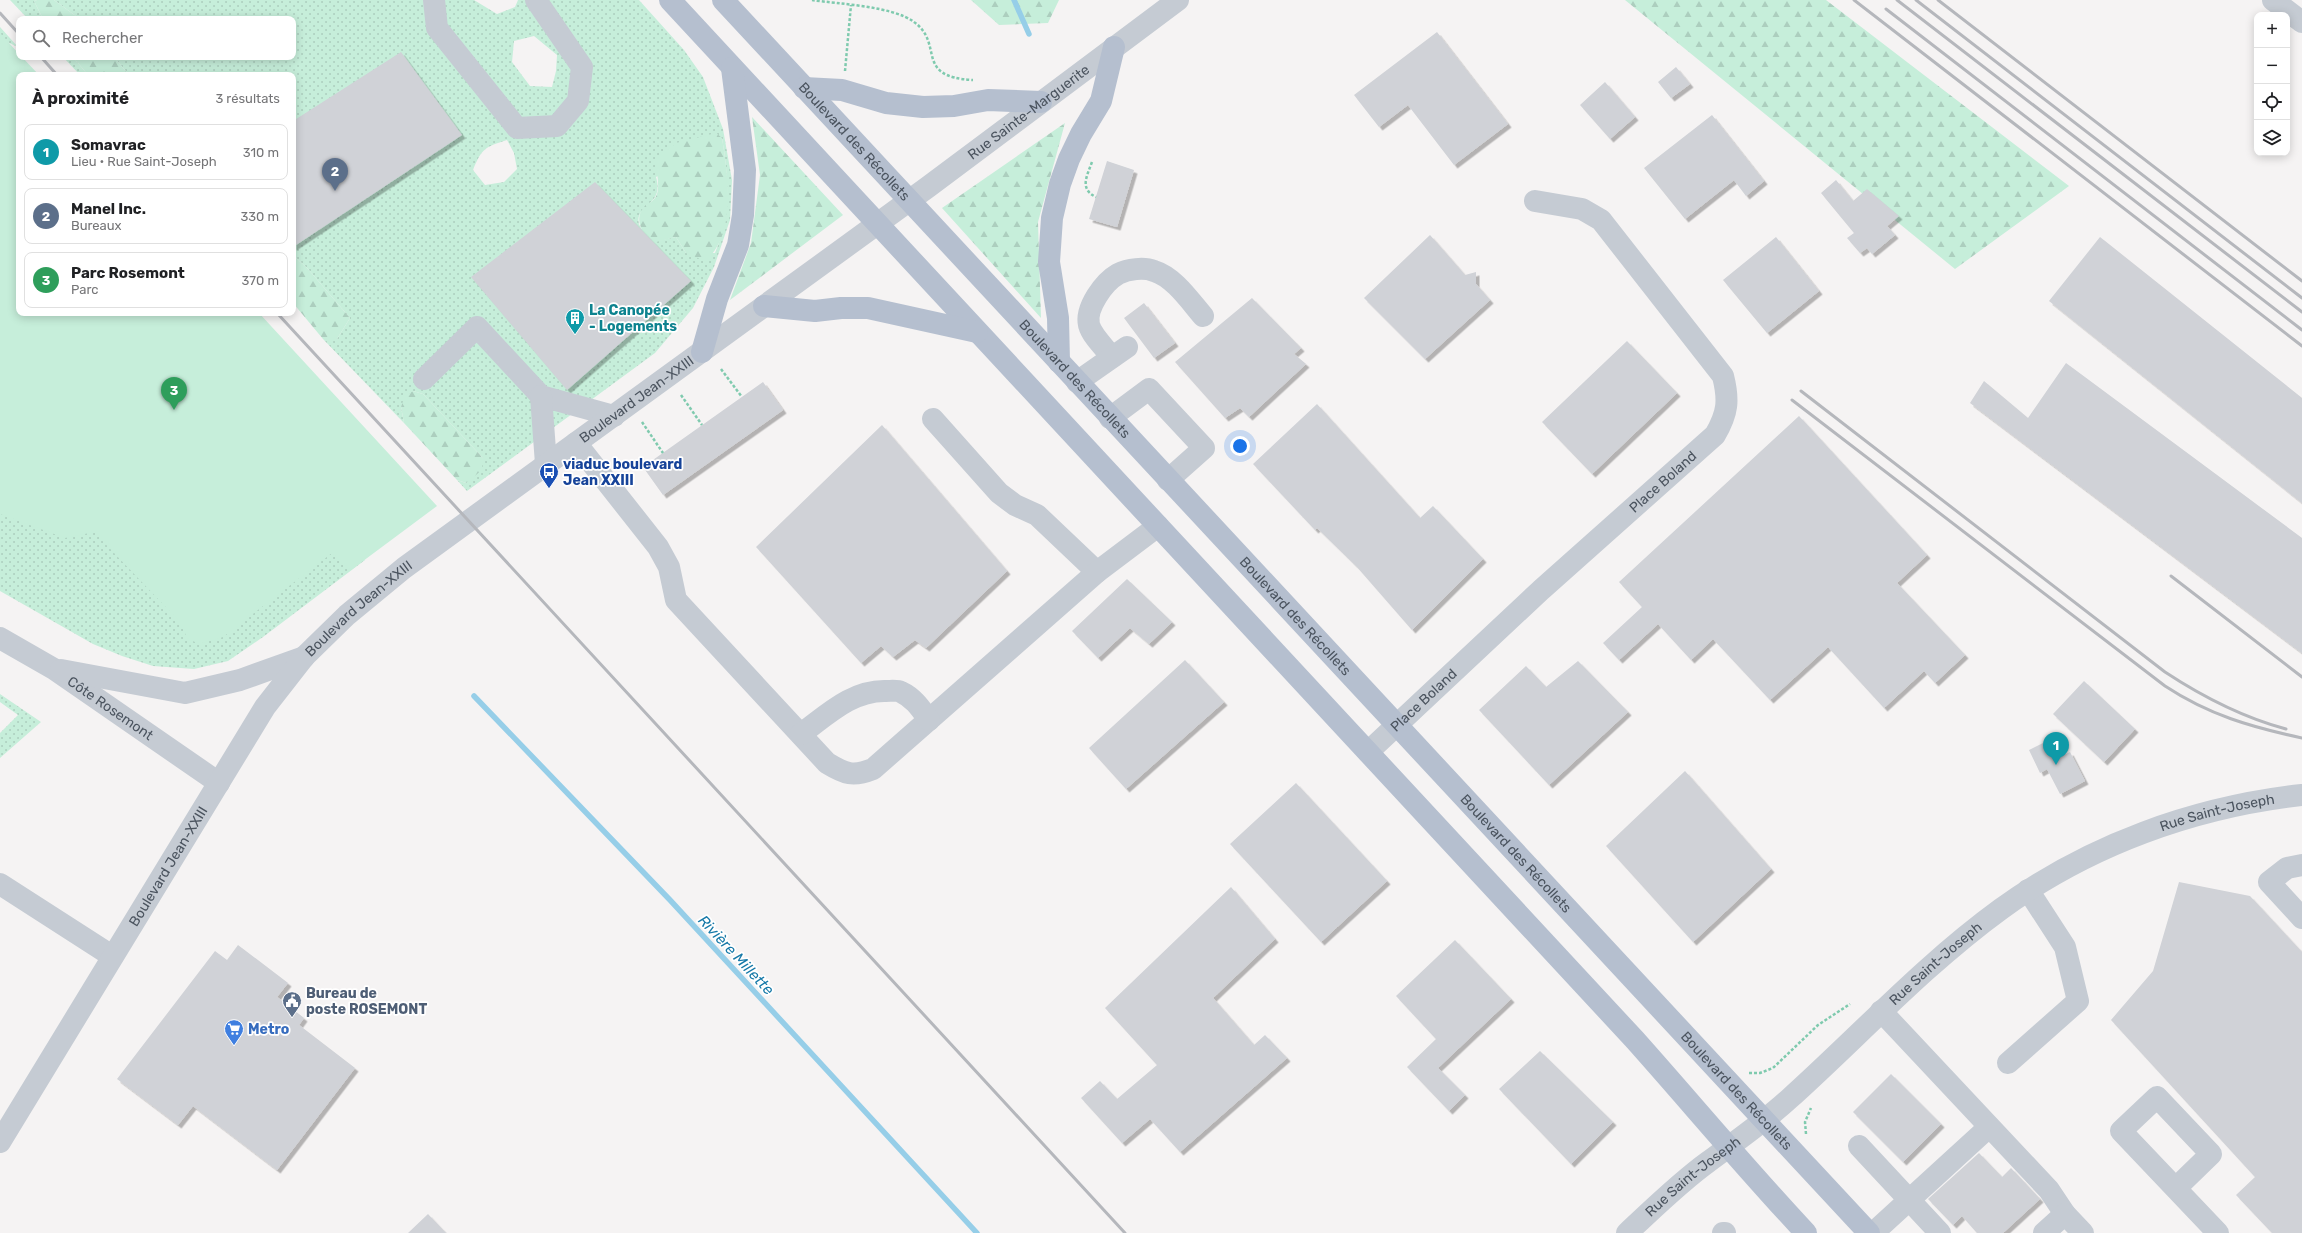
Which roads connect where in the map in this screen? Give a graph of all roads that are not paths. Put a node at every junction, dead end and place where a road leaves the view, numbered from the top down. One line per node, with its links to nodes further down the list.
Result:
1 (434, 0): 2 (street)
2 (536, 0)
3 (670, 0): 9 (main road)
4 (722, 0): 10 (main road, Boulevard des Récollets)
5 (1178, 0): 8 (street, Rue Sainte-Marguerite)
6 (2273, 0): 7 (street)
7 (2302, 22)
8 (1114, 47): 11 (street, Rue Sainte-Marguerite); 19 (main road)
9 (732, 68): 14 (main road); 18 (main road)
10 (804, 88): 11 (main road); 13 (main road, Boulevard des Récollets)
11 (1041, 102): 13 (street, Rue Sainte-Marguerite)
12 (1535, 201): 35 (street, Place Boland)
13 (909, 202): 14 (street, Rue Sainte-Marguerite); 19 (main road, Boulevard des Récollets)
14 (878, 223): 15 (street, Boulevard Jean-XXIII); 17 (main road)
15 (764, 306): 17 (main road); 18 (street, Boulevard Jean-XXIII)
16 (1203, 316): 21 (street)
17 (977, 332): 29 (main road)
18 (702, 352): 23 (street, Boulevard Jean-XXIII)
19 (1059, 362): 21 (main road, Boulevard des Récollets)
20 (424, 379): 22 (street)
21 (1077, 382): 24 (main road, Boulevard des Récollets)
22 (542, 396): 23 (street); 27 (street)
23 (614, 416): 26 (street, Boulevard Jean-XXIII)
24 (1110, 418): 28 (main road, Boulevard des Récollets); 28 (street)
25 (933, 419): 30 (street)
26 (576, 443): 27 (street, Boulevard Jean-XXIII); 36 (street)
27 (546, 464): 32 (street, Boulevard Jean-XXIII)
28 (1168, 480): 35 (main road, Boulevard des Récollets)
29 (1158, 526): 30 (street); 37 (main road)
30 (1097, 572): 34 (street)
31 (0, 638): 33 (street, Côte Rosemont)
32 (304, 657): 33 (street); 38 (street, Boulevard Jean-XXIII)
33 (54, 669): 38 (street, Côte Rosemont)
34 (929, 720): 36 (street); 36 (street)
35 (1396, 726): 37 (street, Place Boland); 47 (main road, Boulevard des Récollets)
36 (800, 734)
37 (1368, 752): 51 (main road)
38 (219, 783): 44 (street, Boulevard Jean-XXIII)
39 (2302, 795): 42 (street, Rue Saint-Joseph)
40 (2302, 865): 43 (street)
41 (0, 884): 44 (street)
42 (2028, 890): 45 (street, Rue Saint-Joseph); 46 (street)
43 (2302, 918)
44 (112, 956): 49 (street, Boulevard Jean-XXIII)
45 (1881, 1011): 47 (street, Rue Saint-Joseph); 48 (street)
46 (2008, 1063)
47 (1764, 1120): 51 (street, Rue Saint-Joseph); 57 (main road, Boulevard des Récollets)
48 (1989, 1127): 53 (street); 54 (street)
49 (0, 1142)
50 (1859, 1146): 53 (street)
51 (1728, 1147): 55 (street, Rue Saint-Joseph); 56 (main road)
52 (2176, 1188): 62 (street)
53 (1909, 1200): 58 (street); 59 (street)
54 (2065, 1214): 60 (street); 61 (street)
55 (1627, 1233)
56 (1806, 1233)
57 (1869, 1233)
58 (1873, 1233)
59 (1940, 1233)
60 (2044, 1233)
61 (2083, 1233)
62 (2218, 1233)

